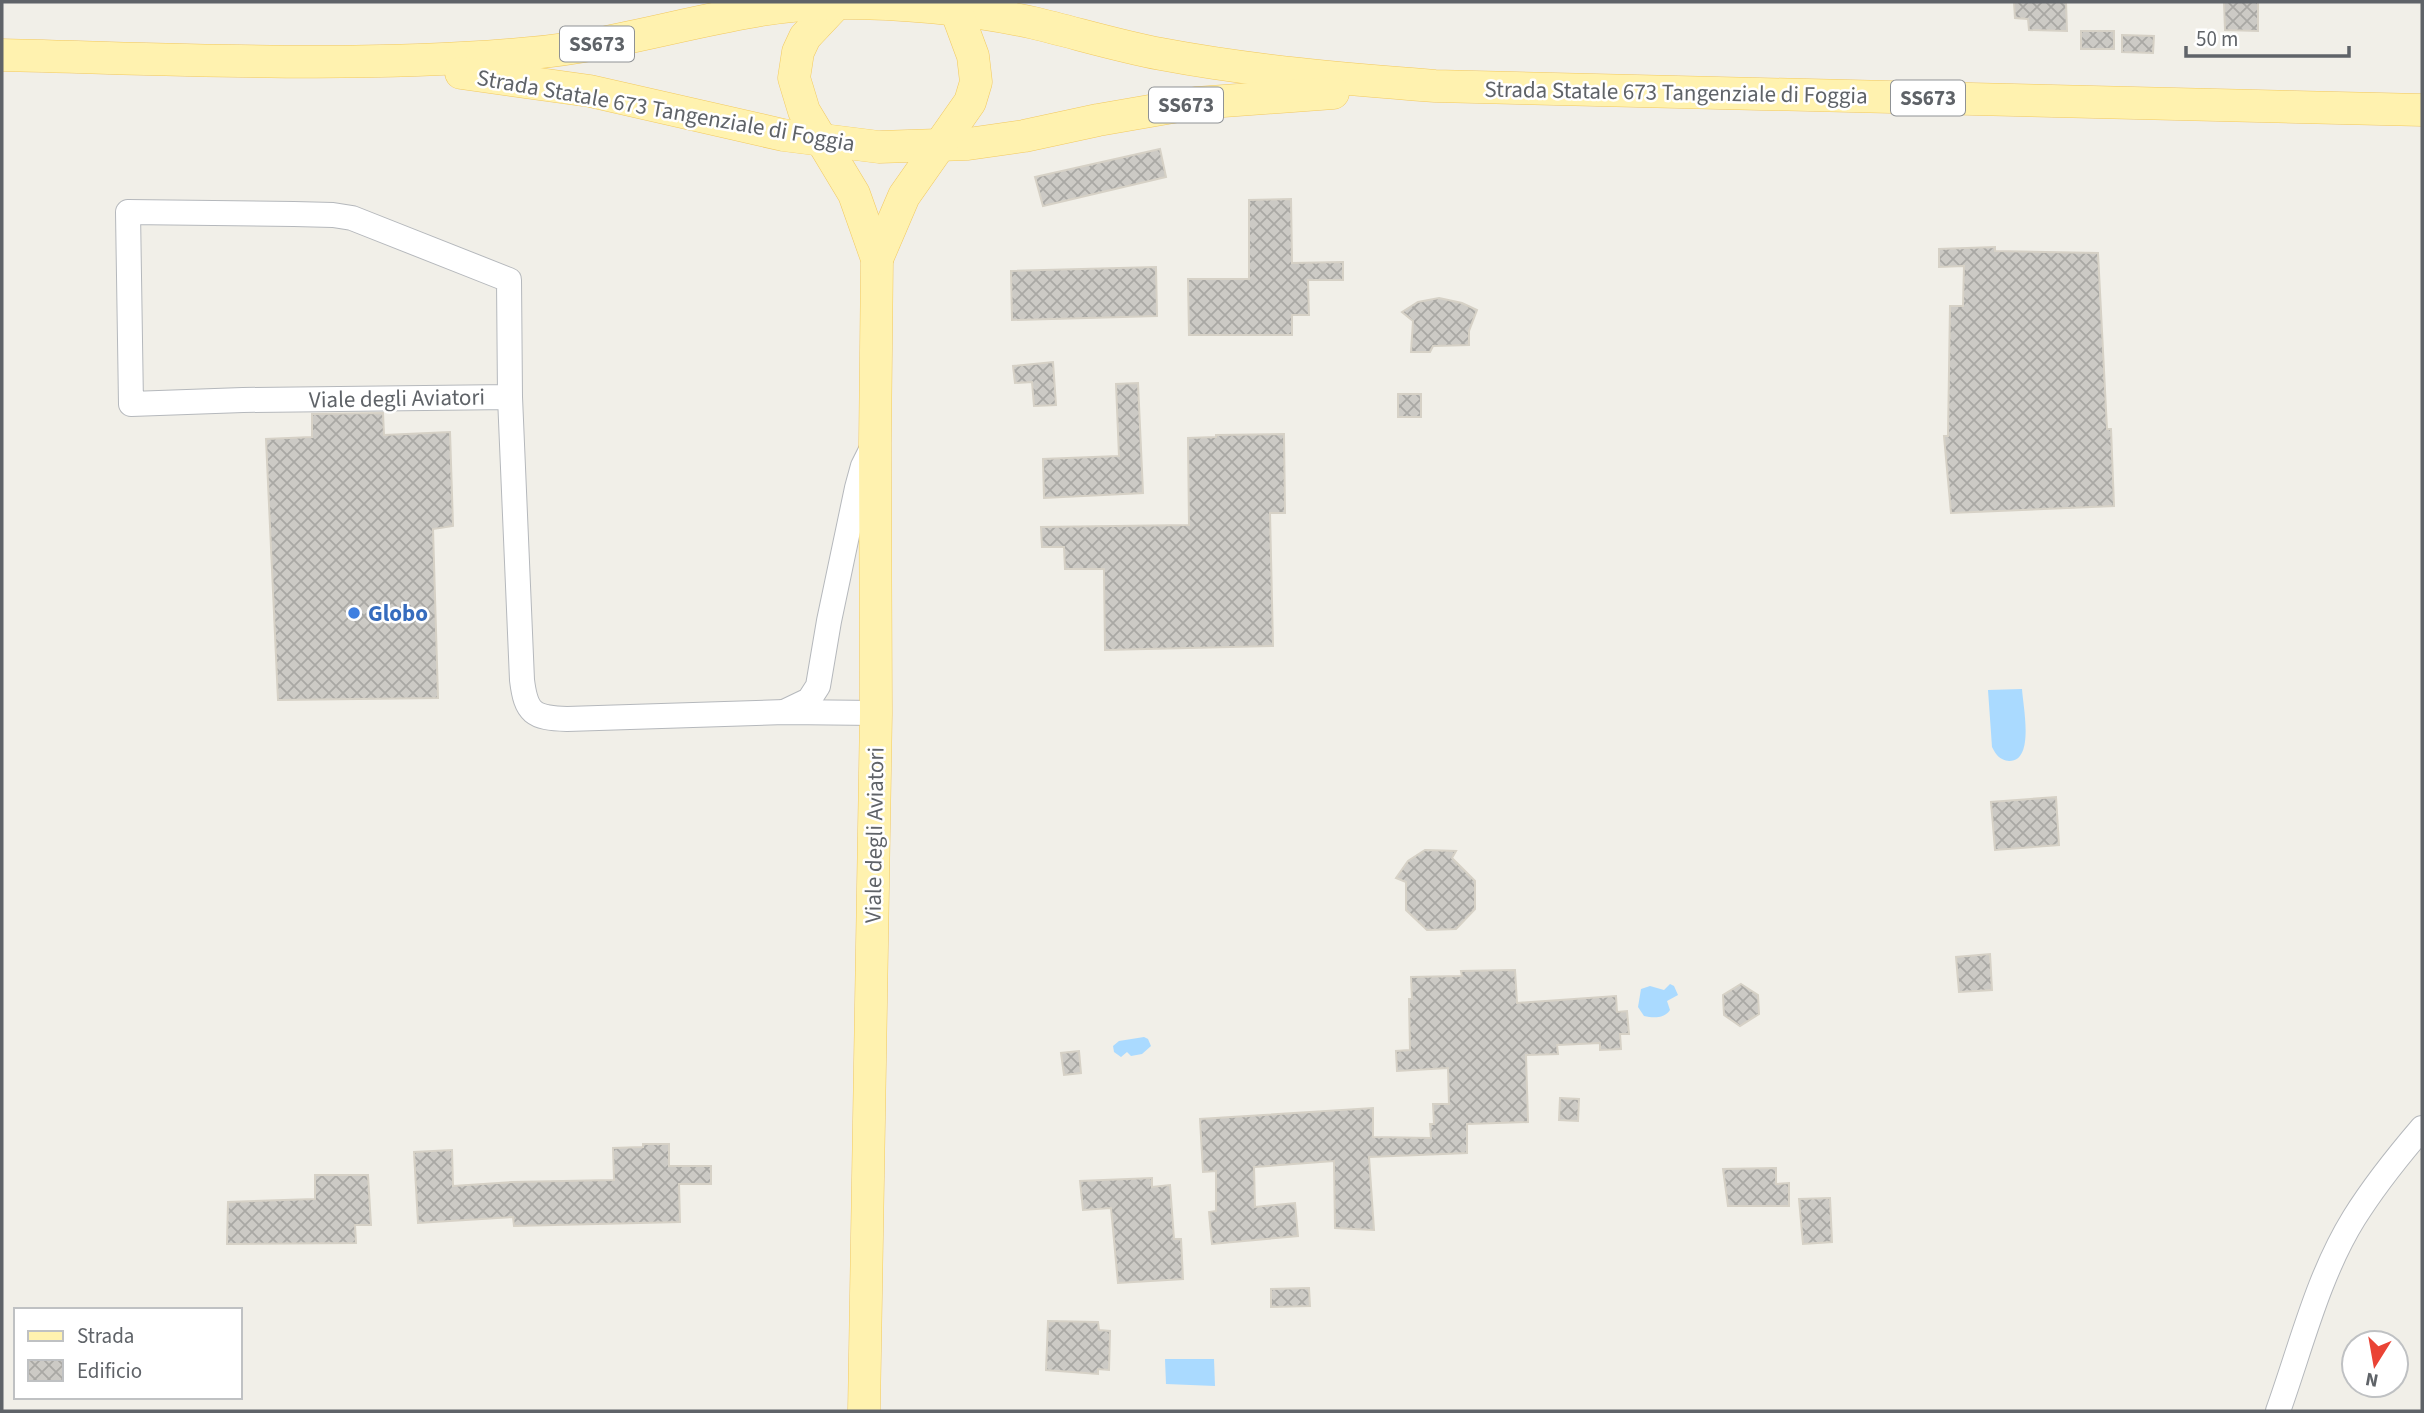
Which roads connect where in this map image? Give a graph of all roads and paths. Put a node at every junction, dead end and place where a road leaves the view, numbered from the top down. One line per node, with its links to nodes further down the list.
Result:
1 (837, 2): 2 (main road, Strada Statale 673 Tangenziale di Foggia / SS673); 4 (main road, Strada Statale 673 Tangenziale di Foggia / SS673); 7 (main road)
2 (955, 6): 5 (main road, Strada Statale 673 Tangenziale di Foggia / SS673); 8 (main road)
3 (2, 55): 4 (main road, Strada Statale 673 Tangenziale di Foggia / SS673)
4 (355, 63): 7 (main road, Strada Statale 673 Tangenziale di Foggia / SS673)
5 (1435, 86): 6 (main road, Strada Statale 673 Tangenziale di Foggia / SS673); 8 (main road, Strada Statale 673 Tangenziale di Foggia / SS673)
6 (2422, 110)
7 (822, 141): 8 (main road, Strada Statale 673 Tangenziale di Foggia / SS673); 9 (main road, Viale degli Aviatori)
8 (941, 146): 9 (main road, Viale degli Aviatori)
9 (877, 259): 11 (main road, Viale degli Aviatori)
10 (510, 397): 10 (street, Viale degli Aviatori); 12 (street, Viale degli Aviatori)
11 (874, 443): 12 (street); 13 (main road, Viale degli Aviatori)
12 (785, 712): 13 (street)
13 (876, 713): 15 (main road, Viale degli Aviatori)
14 (2422, 1128): 16 (street)
15 (864, 1411)
16 (2278, 1411)

